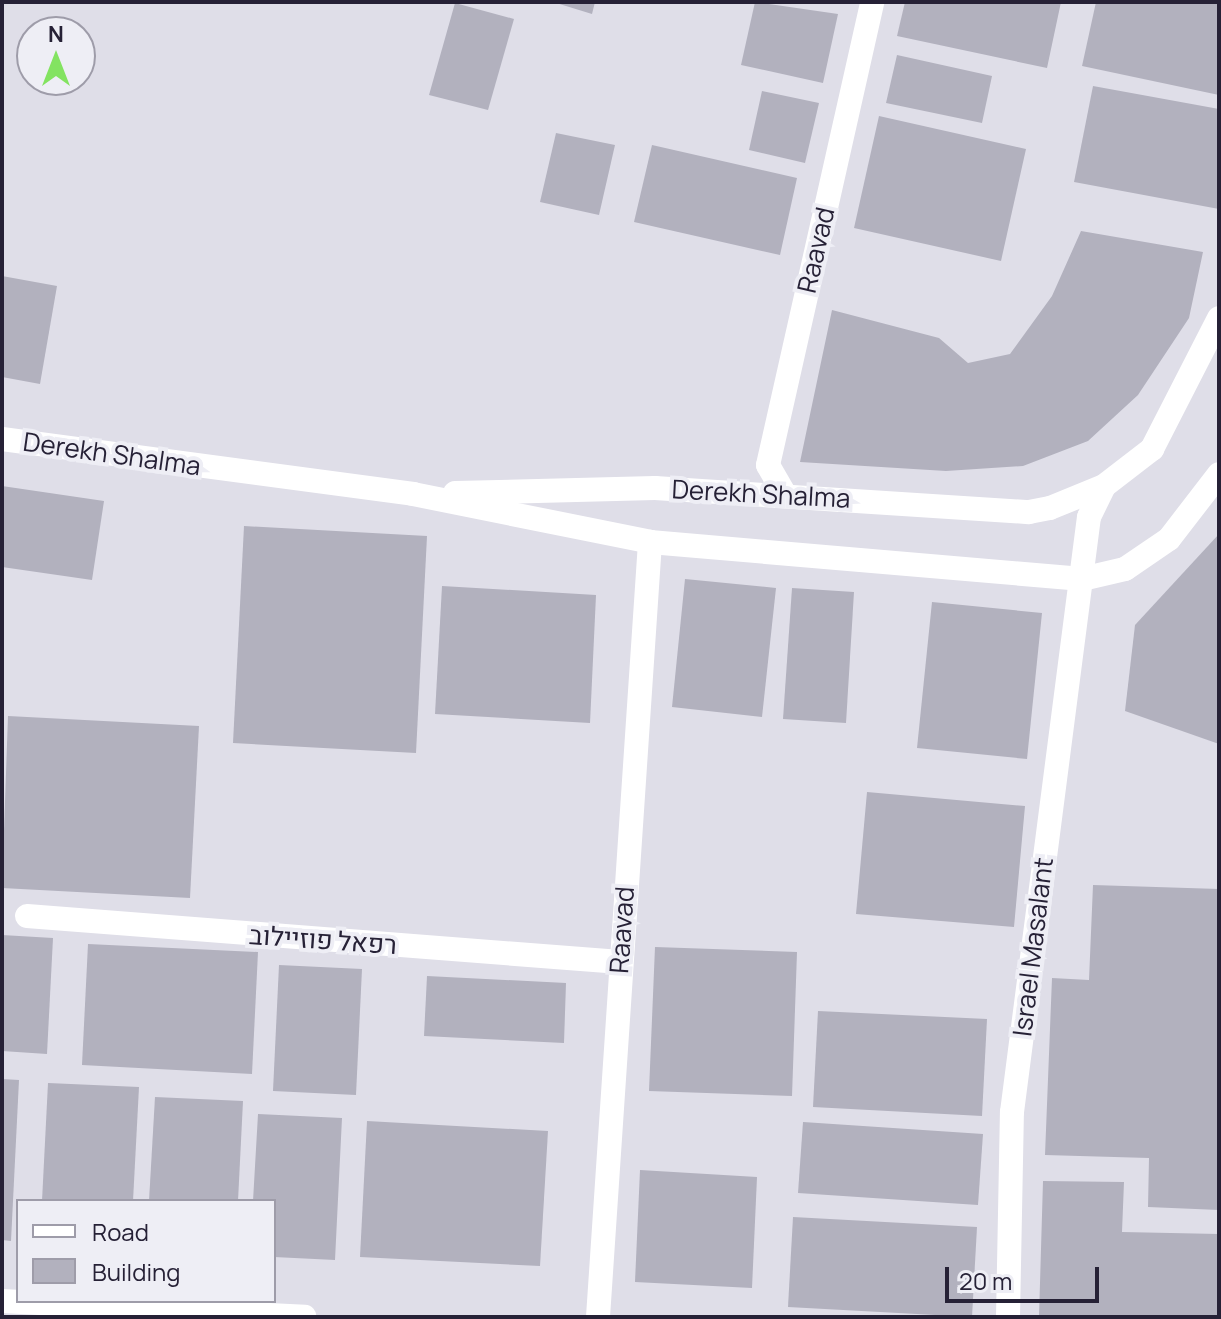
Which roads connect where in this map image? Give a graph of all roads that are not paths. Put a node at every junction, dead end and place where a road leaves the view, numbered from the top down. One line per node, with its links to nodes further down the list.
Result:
1 (872, 2): 6 (street, Raavad)
2 (1219, 318): 5 (street, Derekh Shalma)
3 (2, 439): 7 (street, Derekh Shalma)
4 (1219, 474): 9 (street, Derekh Shalma)
5 (1104, 486): 6 (street, Derekh Shalma); 9 (street, Israel Masalant)
6 (784, 493): 7 (street, Derekh Shalma)
7 (413, 494): 8 (street, Derekh Shalma)
8 (650, 542): 9 (street, Derekh Shalma); 11 (street, Raavad)
9 (1082, 579): 15 (street, Israel Masalant)
10 (27, 916): 11 (street, רפאל פוזיילוב)
11 (620, 962): 14 (street, Raavad)
12 (40, 1303): 13 (street)
13 (305, 1317)
14 (598, 1317)
15 (1008, 1317)

